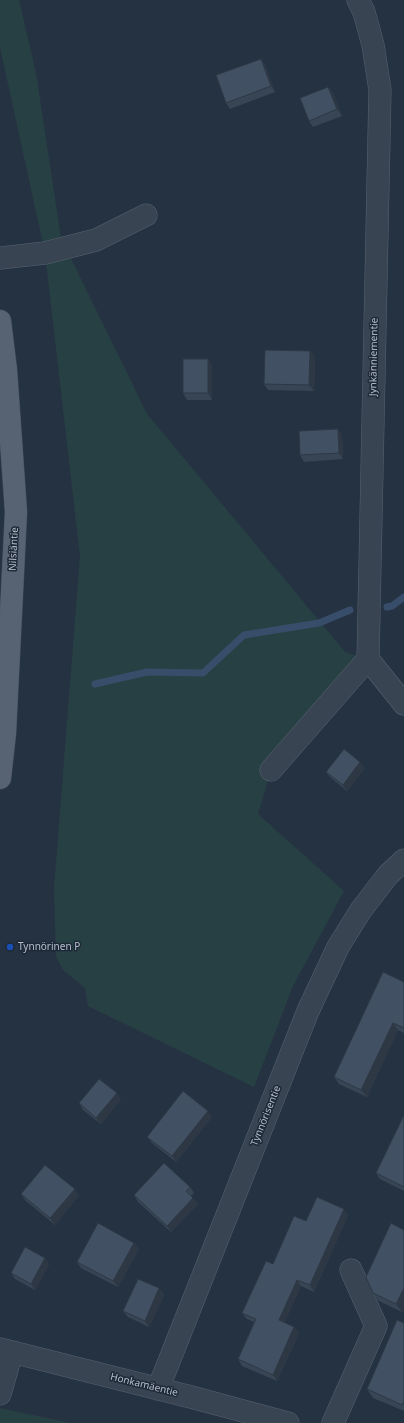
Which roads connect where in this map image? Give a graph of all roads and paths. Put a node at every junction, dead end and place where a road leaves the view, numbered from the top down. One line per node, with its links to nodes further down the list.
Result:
1 (358, 0): 5 (street, Jynkänniementie)
2 (146, 215): 3 (street)
3 (0, 258)
4 (0, 321): 8 (main road, Nilsiäntie)
5 (368, 659): 6 (street); 7 (street)
6 (404, 704)
7 (271, 770)
8 (0, 778)
9 (404, 860): 12 (street, Tynnörisentie)
10 (351, 1270): 15 (street)
11 (6, 1351): 12 (street, Honkamäentie); 13 (street)
12 (158, 1389): 14 (street, Honkamäentie)
13 (0, 1394)
14 (288, 1423)
15 (333, 1423)

